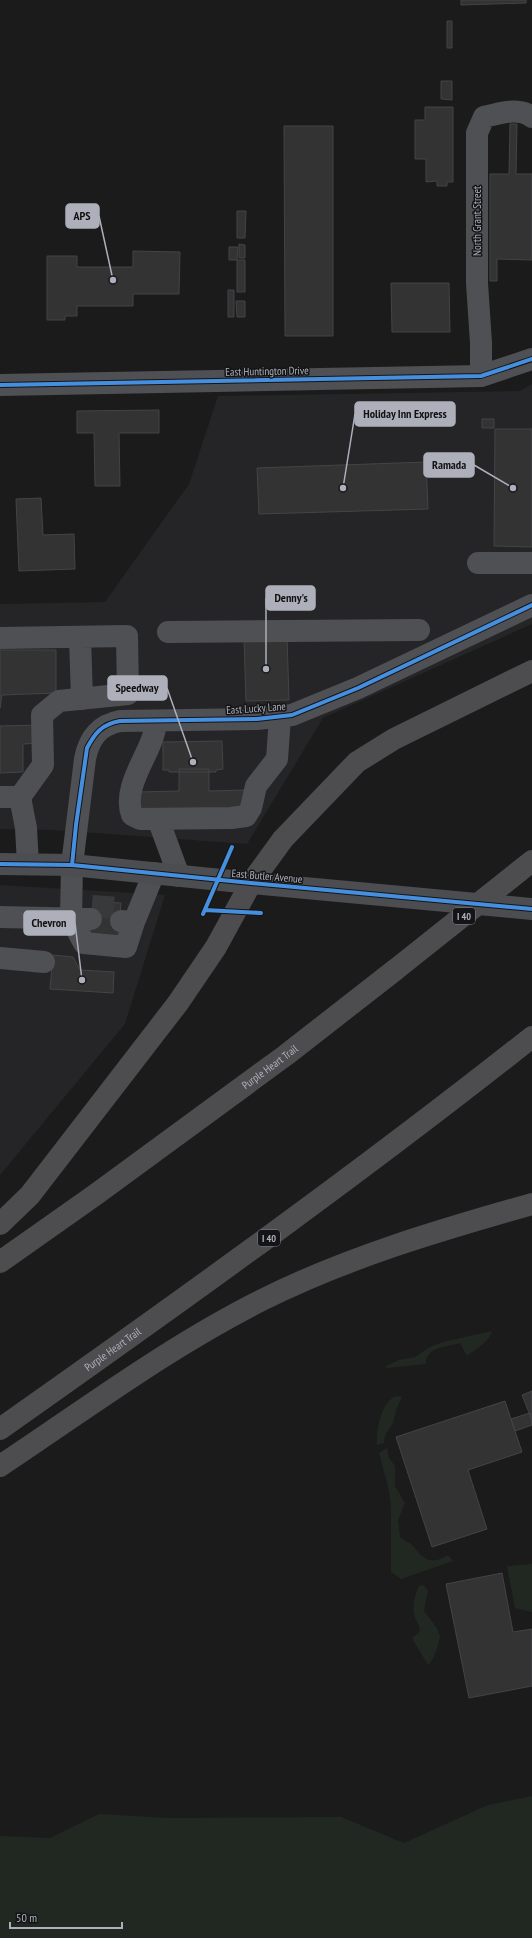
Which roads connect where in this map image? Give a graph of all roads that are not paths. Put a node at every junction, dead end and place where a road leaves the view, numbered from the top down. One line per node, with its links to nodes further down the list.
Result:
1 (532, 118): 3 (street, North Grant Street)
2 (532, 359): 3 (street, East Huntington Drive)
3 (481, 376): 4 (street, East Huntington Drive)
4 (0, 385)
5 (478, 563): 6 (street)
6 (532, 563)
7 (532, 605): 14 (street, East Lucky Lane)
8 (419, 630): 9 (street)
9 (168, 632)
10 (80, 637): 11 (street); 13 (street); 13 (street)
11 (0, 638)
12 (532, 671): 24 (highway)
13 (82, 699): 16 (street)
14 (280, 717): 15 (street, East Lucky Lane); 17 (street)
15 (157, 721): 17 (street); 21 (street, East Lucky Lane)
16 (10, 797): 20 (street)
17 (158, 819): 23 (street)
18 (532, 861): 33 (highway, Purple Heart Trail / I 40, bridge)
19 (0, 864): 20 (main road, East Butler Avenue)
20 (28, 864): 21 (main road, East Butler Avenue)
21 (72, 865): 22 (main road, East Butler Avenue); 26 (street, East Lucky Lane)
22 (154, 873): 23 (main road, East Butler Avenue); 26 (street)
23 (179, 876): 24 (main road, East Butler Avenue)
24 (251, 884): 25 (main road, East Butler Avenue); 32 (highway)
25 (532, 909)
26 (81, 912): 27 (street)
27 (0, 917)
28 (0, 958): 29 (street)
29 (44, 962)
30 (532, 1037): 34 (highway, Purple Heart Trail / I 40)
31 (532, 1204): 35 (highway)
32 (0, 1224)
33 (0, 1262)
34 (0, 1429)
35 (0, 1466)

